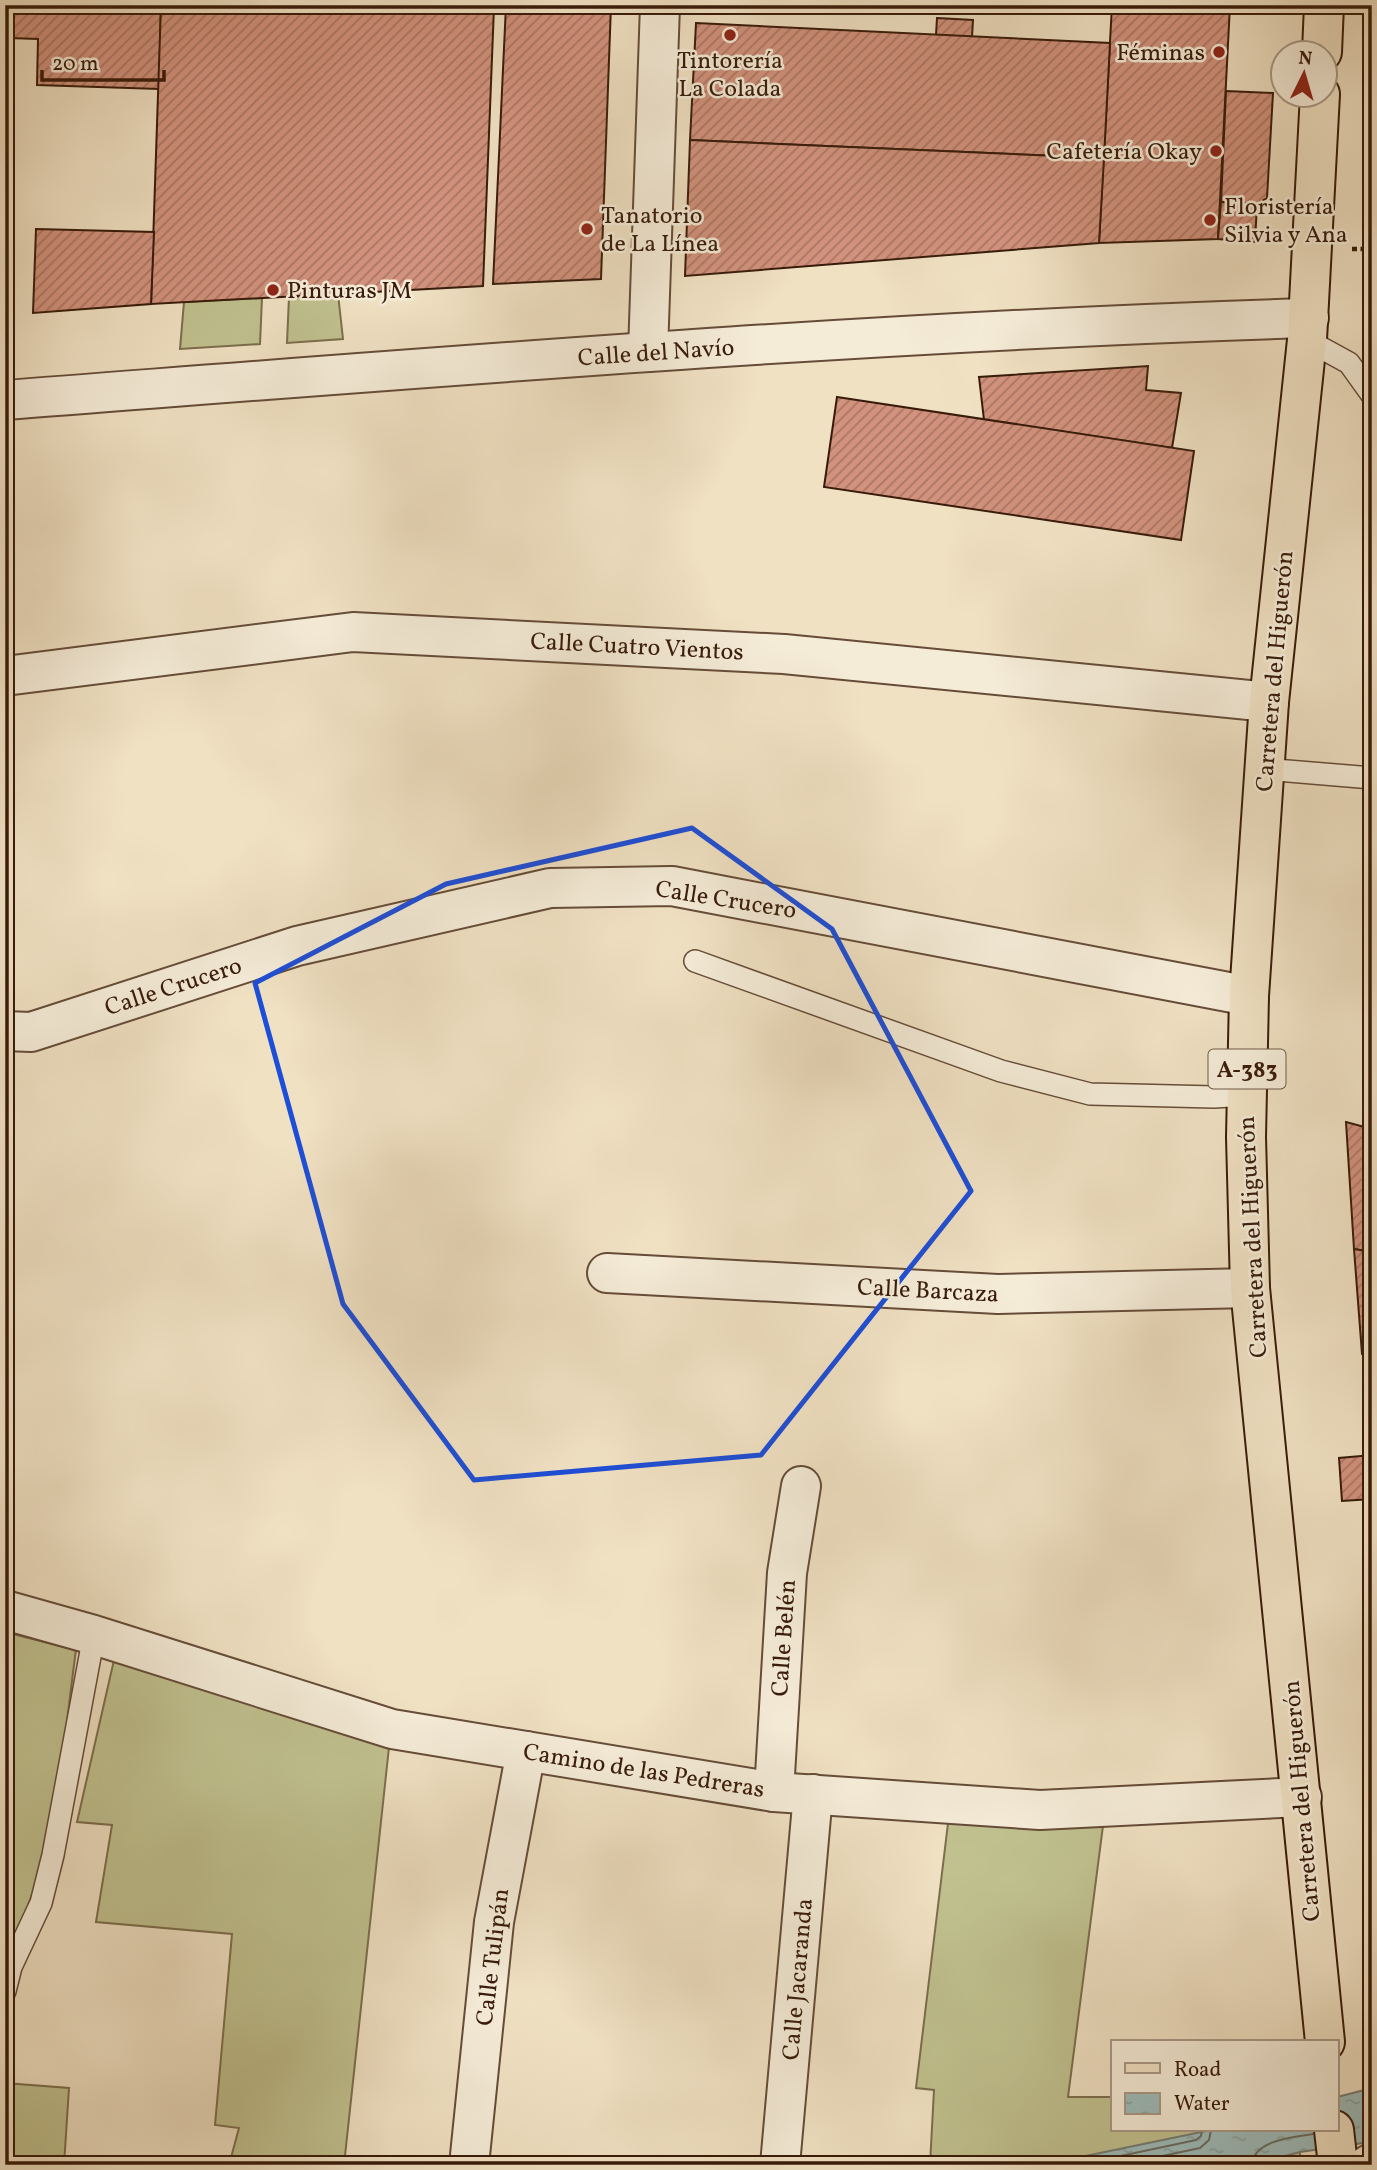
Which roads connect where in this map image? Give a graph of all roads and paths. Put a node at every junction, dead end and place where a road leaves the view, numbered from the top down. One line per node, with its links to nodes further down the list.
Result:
1 (660, 5): 6 (street)
2 (1324, 5): 3 (main road)
3 (1323, 38)
4 (1319, 108): 5 (main road, Carretera del Higuerón / A-383)
5 (1308, 329): 6 (street, Calle del Navío); 7 (lane); 10 (main road, Carretera del Higuerón / A-383)
6 (648, 352): 8 (street, Calle del Navío)
7 (1372, 395)
8 (5, 400)
9 (5, 676): 10 (street, Calle Cuatro Vientos)
10 (1269, 702): 11 (main road, Carretera del Higuerón / A-383)
11 (1264, 769): 12 (lane); 14 (main road, Carretera del Higuerón / A-383)
12 (1372, 778)
13 (695, 961): 16 (lane)
14 (1249, 996): 15 (street, Calle Crucero); 16 (main road, Carretera del Higuerón / A-383)
15 (5, 1031)
16 (1247, 1095): 18 (main road, Carretera del Higuerón / A-383)
17 (607, 1273): 18 (street, Calle Barcaza)
18 (1250, 1288): 25 (main road, Carretera del Higuerón / A-383)
19 (801, 1486): 23 (street, Calle Belén)
20 (5, 1610): 21 (street, Camino de las Pedreras)
21 (94, 1635): 22 (street, Camino de las Pedreras); 26 (lane)
22 (526, 1751): 23 (street, Camino de las Pedreras); 29 (street, Calle Tulipán)
23 (774, 1792): 24 (street, Camino de las Pedreras)
24 (813, 1794): 25 (street, Camino de las Pedreras); 30 (street, Calle Jacaranda)
25 (1302, 1797): 27 (main road, Carretera del Higuerón / A-383)
26 (5, 1991)
27 (1325, 2040)
28 (1334, 2132): 31 (main road)
29 (469, 2165)
30 (780, 2165)
31 (1338, 2165)

